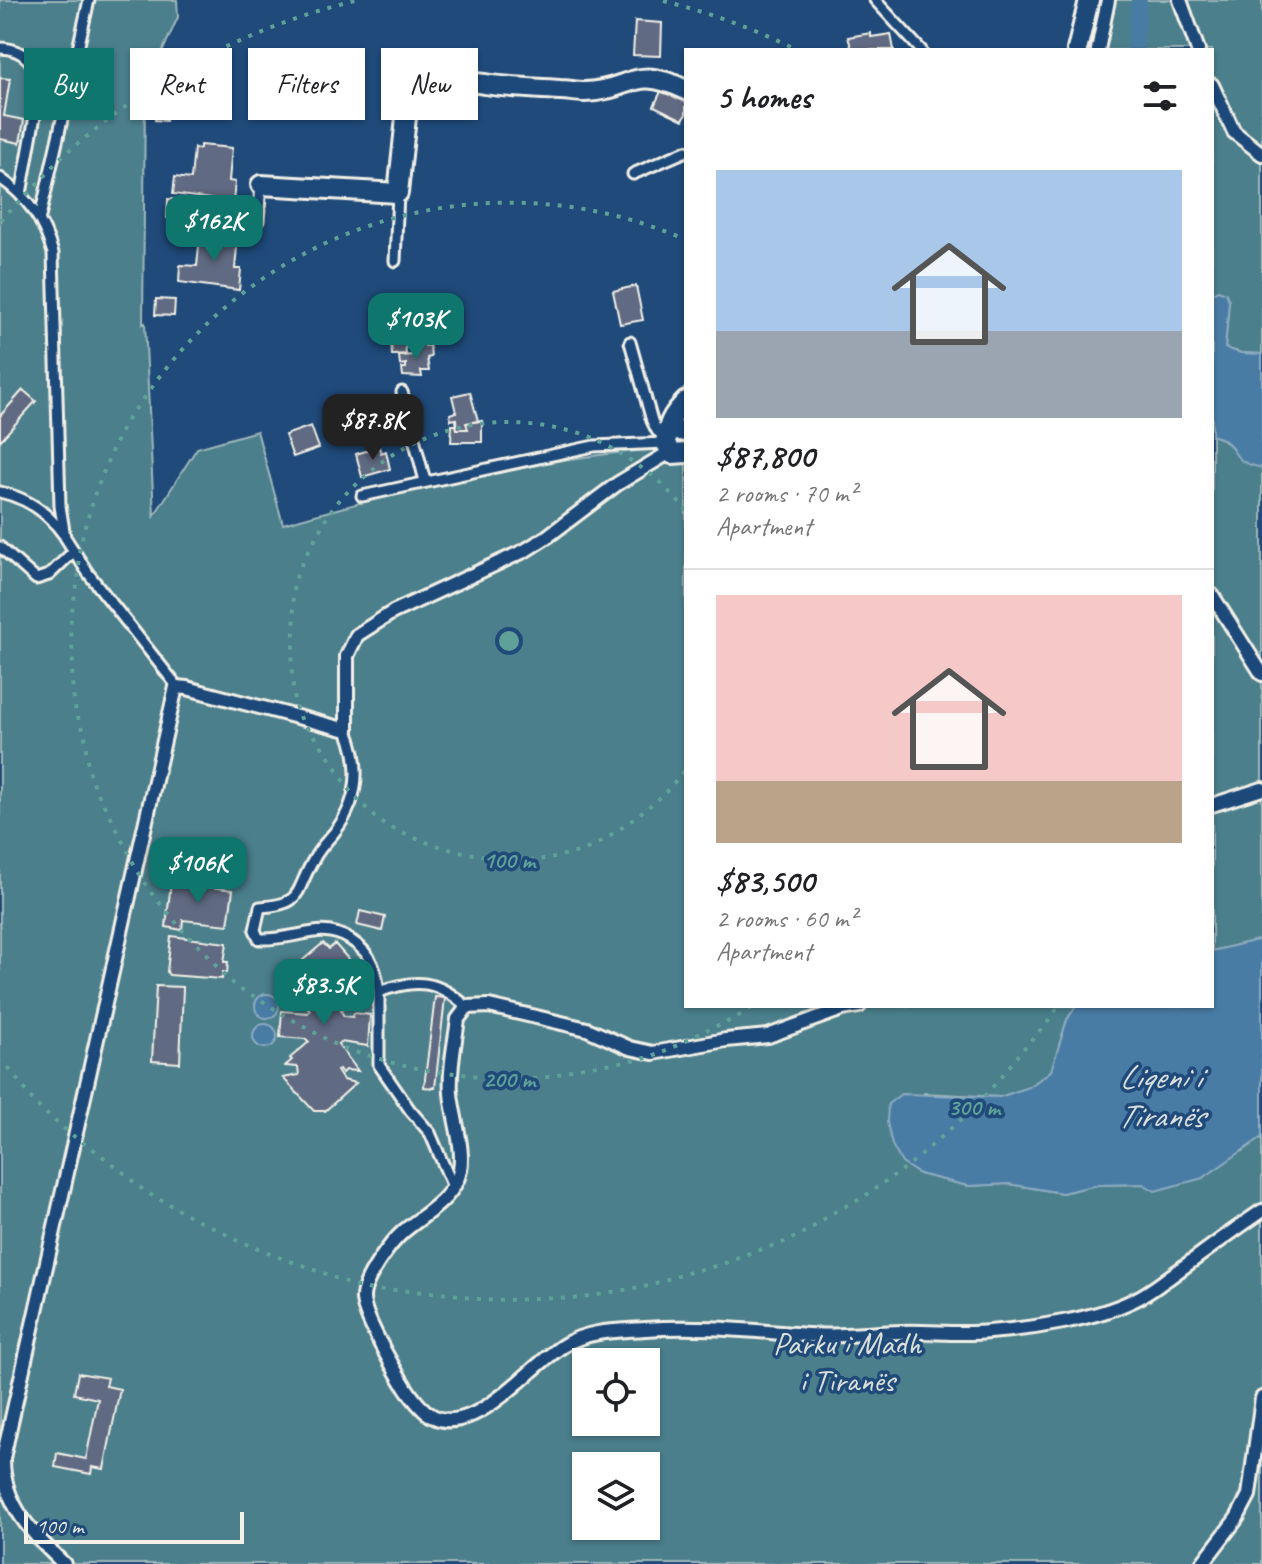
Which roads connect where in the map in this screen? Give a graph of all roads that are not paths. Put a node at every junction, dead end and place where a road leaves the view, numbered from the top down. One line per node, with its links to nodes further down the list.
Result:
1 (89, 0): 20 (lane)
2 (875, 0): 7 (lane)
3 (1089, 0): 8 (street)
4 (1108, 0): 9 (street)
5 (1180, 0): 10 (street)
6 (0, 48): 19 (lane)
7 (919, 48)
8 (1077, 48)
9 (1098, 48)
10 (1197, 48)
11 (684, 89): 18 (street)
12 (1214, 89): 14 (street)
13 (684, 152): 15 (lane)
14 (1262, 154)
15 (633, 174)
16 (0, 178): 19 (lane)
17 (261, 185): 18 (street); 21 (lane)
18 (398, 193): 22 (lane)
19 (21, 194): 20 (lane)
20 (40, 217): 31 (lane)
21 (258, 221)
22 (395, 261)
23 (630, 342): 27 (lane)
24 (402, 392): 28 (lane)
25 (684, 403): 27 (street)
26 (684, 432): 27 (street)
27 (671, 444): 28 (lane); 37 (street)
28 (425, 481): 30 (lane)
29 (0, 492): 31 (lane)
30 (362, 496)
31 (65, 537): 33 (lane)
32 (0, 547): 33 (lane)
33 (74, 551): 36 (lane)
34 (1214, 598): 35 (street)
35 (1262, 674)
36 (174, 684): 37 (street); 46 (street)
37 (347, 730): 40 (lane)
38 (1262, 789): 39 (street)
39 (1214, 804)
40 (379, 992): 41 (lane); 43 (lane)
41 (467, 1007): 42 (street); 43 (street)
42 (848, 1008)
43 (453, 1187): 44 (street)
44 (1262, 1211)
45 (1262, 1398): 47 (street)
46 (64, 1564)
47 (1202, 1564)

